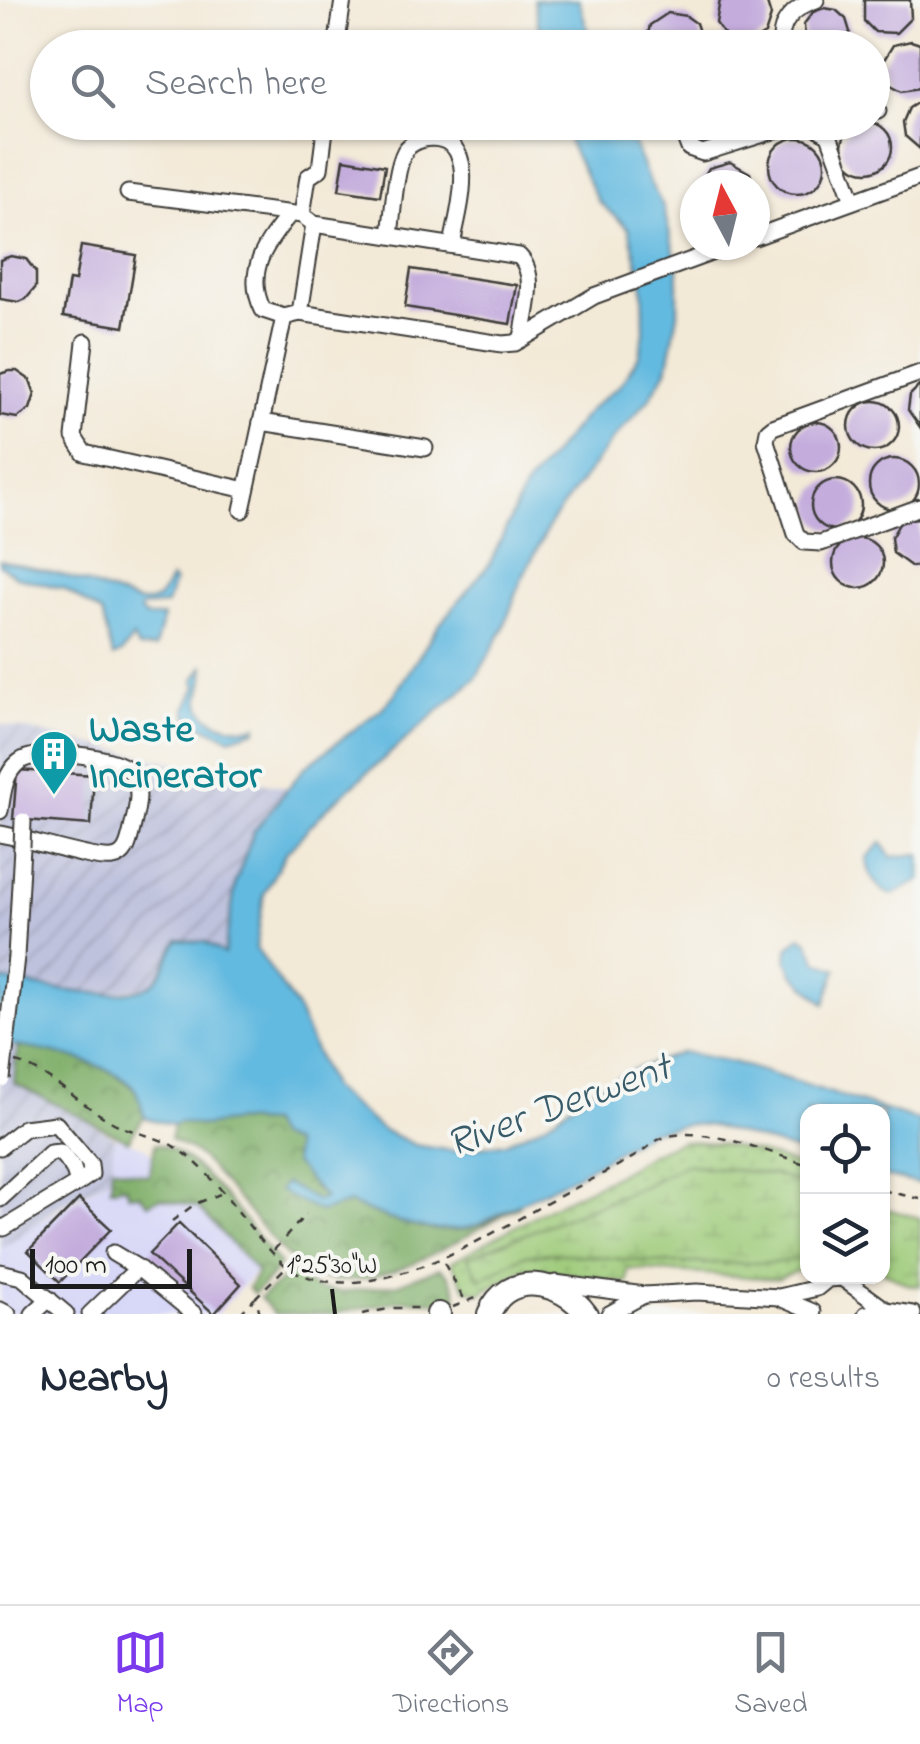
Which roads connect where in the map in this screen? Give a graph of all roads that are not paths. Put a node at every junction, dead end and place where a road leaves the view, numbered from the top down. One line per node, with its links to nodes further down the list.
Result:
1 (343, 0): 5 (street)
2 (778, 0): 4 (street)
3 (812, 1): 4 (street)
4 (786, 20): 6 (street)
5 (339, 30)
6 (782, 30)
7 (324, 140): 16 (street)
8 (425, 140): 18 (street)
9 (437, 140): 19 (street)
10 (687, 140): 11 (street)
11 (755, 140)
12 (831, 140): 15 (street)
13 (920, 177): 15 (street)
14 (128, 193): 16 (street)
15 (853, 202): 17 (street)
16 (302, 218): 18 (street); 21 (street); 21 (street)
17 (770, 232)
18 (390, 236): 19 (street)
19 (452, 245): 22 (street)
20 (694, 260): 22 (street)
21 (292, 315): 22 (street); 25 (street)
22 (522, 339)
23 (85, 342): 27 (street)
24 (920, 373): 28 (street)
25 (261, 422): 26 (street); 27 (street)
26 (424, 448)
27 (246, 490): 29 (street)
28 (920, 507)
29 (242, 510)
30 (0, 810): 32 (street)
31 (23, 821): 34 (street, bridge)
32 (0, 834)
33 (0, 915): 34 (street)
34 (18, 917): 35 (street, bridge)
35 (1, 1075)
36 (0, 1148): 37 (street)
37 (78, 1183): 38 (street); 39 (street)
38 (0, 1198)
39 (0, 1227)
40 (113, 1253): 41 (street)
41 (138, 1268): 56 (street); 57 (street)
42 (0, 1272): 48 (street)
43 (541, 1284): 46 (street); 51 (highway); 58 (highway)
44 (817, 1288): 45 (street); 47 (street); 52 (street)
45 (858, 1292): 50 (street); 60 (street)
46 (644, 1294): 47 (street); 59 (street)
47 (779, 1297): 52 (street)
48 (49, 1300): 54 (street); 55 (street)
49 (0, 1310): 53 (street)
50 (886, 1310): 61 (street); 62 (street)
51 (481, 1311)
52 (814, 1313)
53 (8, 1314)
54 (34, 1314)
55 (66, 1314)
56 (90, 1314)
57 (194, 1314)
58 (586, 1314)
59 (609, 1314)
60 (856, 1314)
61 (866, 1314)
62 (913, 1314)

